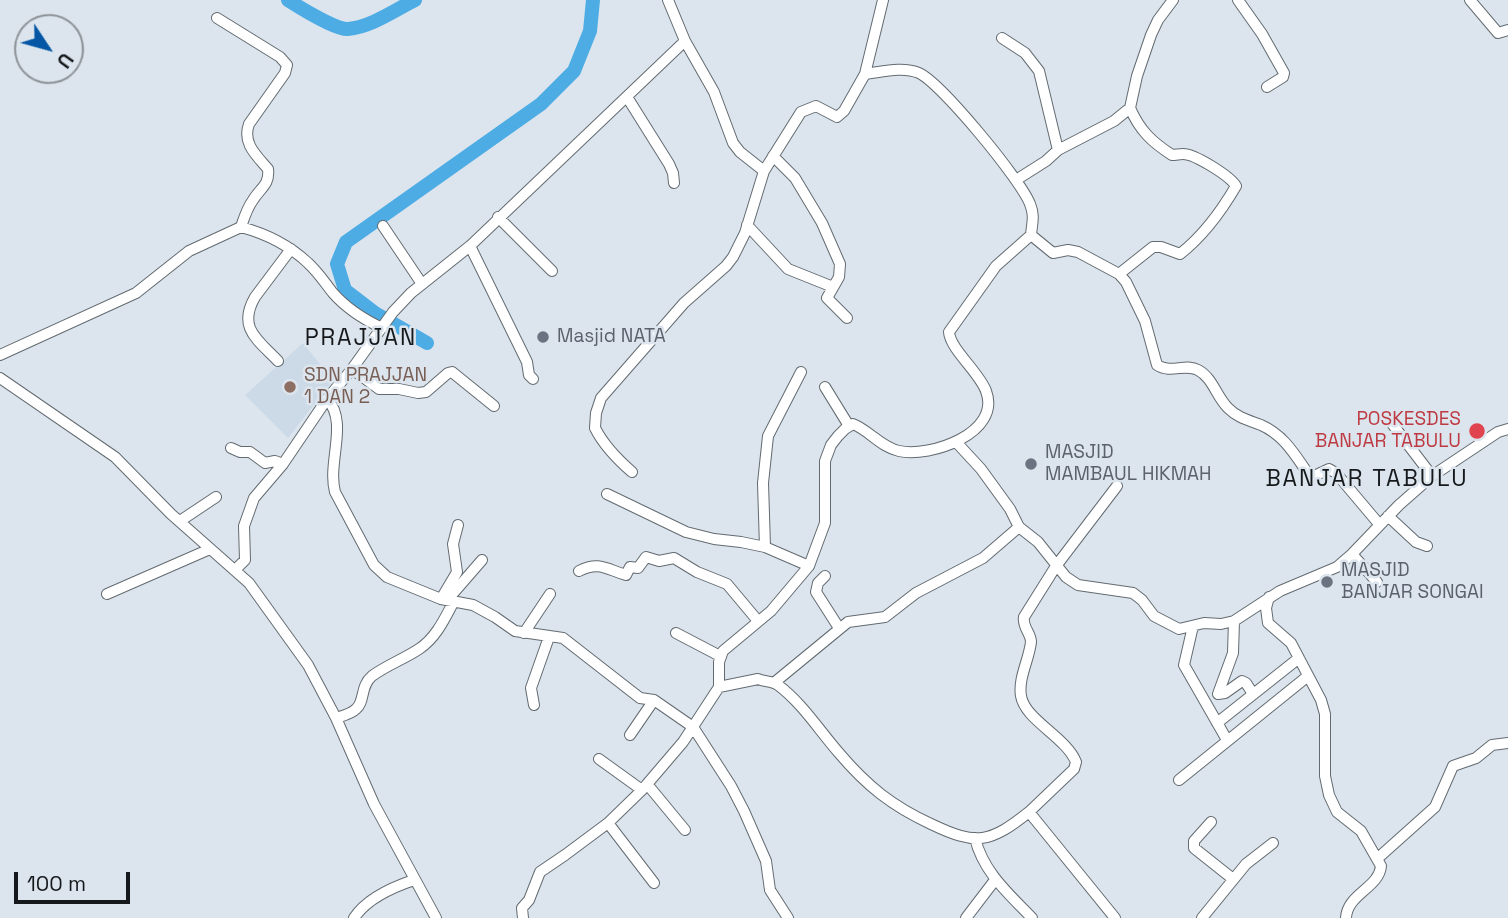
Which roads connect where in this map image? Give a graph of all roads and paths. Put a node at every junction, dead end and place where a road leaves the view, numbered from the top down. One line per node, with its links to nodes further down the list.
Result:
1 (668, 0): 9 (street)
2 (883, 0): 10 (street)
3 (1173, 0): 13 (street)
4 (1238, 0): 11 (street)
5 (1471, 0): 7 (street)
6 (217, 18): 22 (street)
7 (1508, 30)
8 (1002, 38): 14 (street)
9 (685, 41): 12 (street); 16 (street)
10 (865, 74): 15 (street); 17 (street)
11 (1267, 87)
12 (628, 97): 18 (street); 19 (street)
13 (1130, 108): 14 (street); 27 (street)
14 (1058, 150): 17 (street)
15 (773, 156): 16 (street); 29 (street)
16 (764, 172): 20 (street)
17 (1016, 180): 23 (street)
18 (674, 183)
19 (498, 217): 24 (street); 26 (street)
20 (747, 225): 29 (street); 47 (street)
21 (383, 226): 28 (street)
22 (241, 228): 25 (street); 32 (street)
23 (1031, 235): 27 (street); 44 (street)
24 (470, 246): 28 (street); 37 (street)
25 (292, 249): 31 (street); 33 (street)
26 (552, 271)
27 (1119, 274): 52 (street)
28 (422, 284): 31 (street)
29 (833, 287): 30 (street)
30 (847, 318)
31 (384, 326): 34 (street)
32 (0, 355)
33 (278, 361)
34 (352, 369): 39 (street); 40 (street)
35 (801, 372): 57 (street)
36 (0, 378): 53 (street)
37 (533, 379)
38 (825, 387): 42 (street)
39 (327, 399): 46 (street); 70 (street)
40 (494, 406)
41 (1387, 417): 48 (street)
42 (849, 426): 44 (street); 61 (street)
43 (1508, 429): 48 (street)
44 (957, 443): 55 (street)
45 (231, 449): 46 (street)
46 (283, 464): 63 (street)
47 (632, 472)
48 (1432, 476): 52 (street)
49 (1117, 486): 62 (street)
50 (607, 494): 57 (street)
51 (216, 497): 53 (street)
52 (1384, 520): 56 (street); 59 (street)
53 (180, 521): 58 (street)
54 (458, 525): 70 (street)
55 (1019, 527): 62 (street); 74 (street)
56 (1427, 546)
57 (765, 547): 61 (street)
58 (211, 549): 63 (street); 67 (street)
59 (1352, 554): 66 (street); 69 (street)
60 (482, 560): 70 (street)
61 (809, 566): 71 (street)
62 (1056, 566): 73 (street); 95 (street)
63 (235, 570): 86 (street)
64 (579, 572): 71 (street)
65 (825, 576): 74 (street)
66 (1377, 582)
67 (107, 594)
68 (550, 594): 75 (street)
69 (1269, 597): 72 (street); 79 (street)
70 (447, 600): 75 (street); 86 (street)
71 (758, 621): 78 (street)
72 (1234, 621): 73 (street); 83 (street)
73 (1194, 626): 87 (street)
74 (839, 628): 81 (street)
75 (524, 633): 77 (street)
76 (676, 633): 78 (street)
77 (549, 637): 84 (street); 85 (street)
78 (720, 656): 82 (street)
79 (1299, 658): 80 (street); 83 (street)
80 (1308, 676): 90 (street); 101 (street)
81 (775, 682): 82 (street); 99 (street)
82 (719, 687): 88 (street)
83 (1253, 694): 87 (street)
84 (654, 700): 88 (street); 89 (street)
85 (534, 705)
86 (336, 718): 103 (street)
87 (1217, 723): 90 (street)
88 (693, 727): 94 (street); 109 (street)
89 (630, 735)
90 (1227, 740): 93 (street)
91 (1508, 743): 101 (street)
92 (599, 760): 94 (street)
93 (1179, 780)
94 (645, 787): 96 (street); 98 (street)
95 (1028, 812): 99 (street); 112 (street)
96 (608, 822): 105 (street); 108 (street)
97 (1211, 822): 102 (street)
98 (685, 830)
99 (975, 838): 104 (street)
100 (1273, 843): 102 (street)
101 (1378, 858): 114 (street)
102 (1233, 879): 113 (street)
103 (414, 880): 106 (street); 107 (street)
104 (995, 880): 110 (street); 111 (street)
105 (654, 883)
106 (355, 918)
107 (436, 918)
108 (523, 918)
109 (788, 918)
110 (966, 918)
111 (1032, 918)
112 (1115, 918)
113 (1202, 918)
114 (1346, 918)

